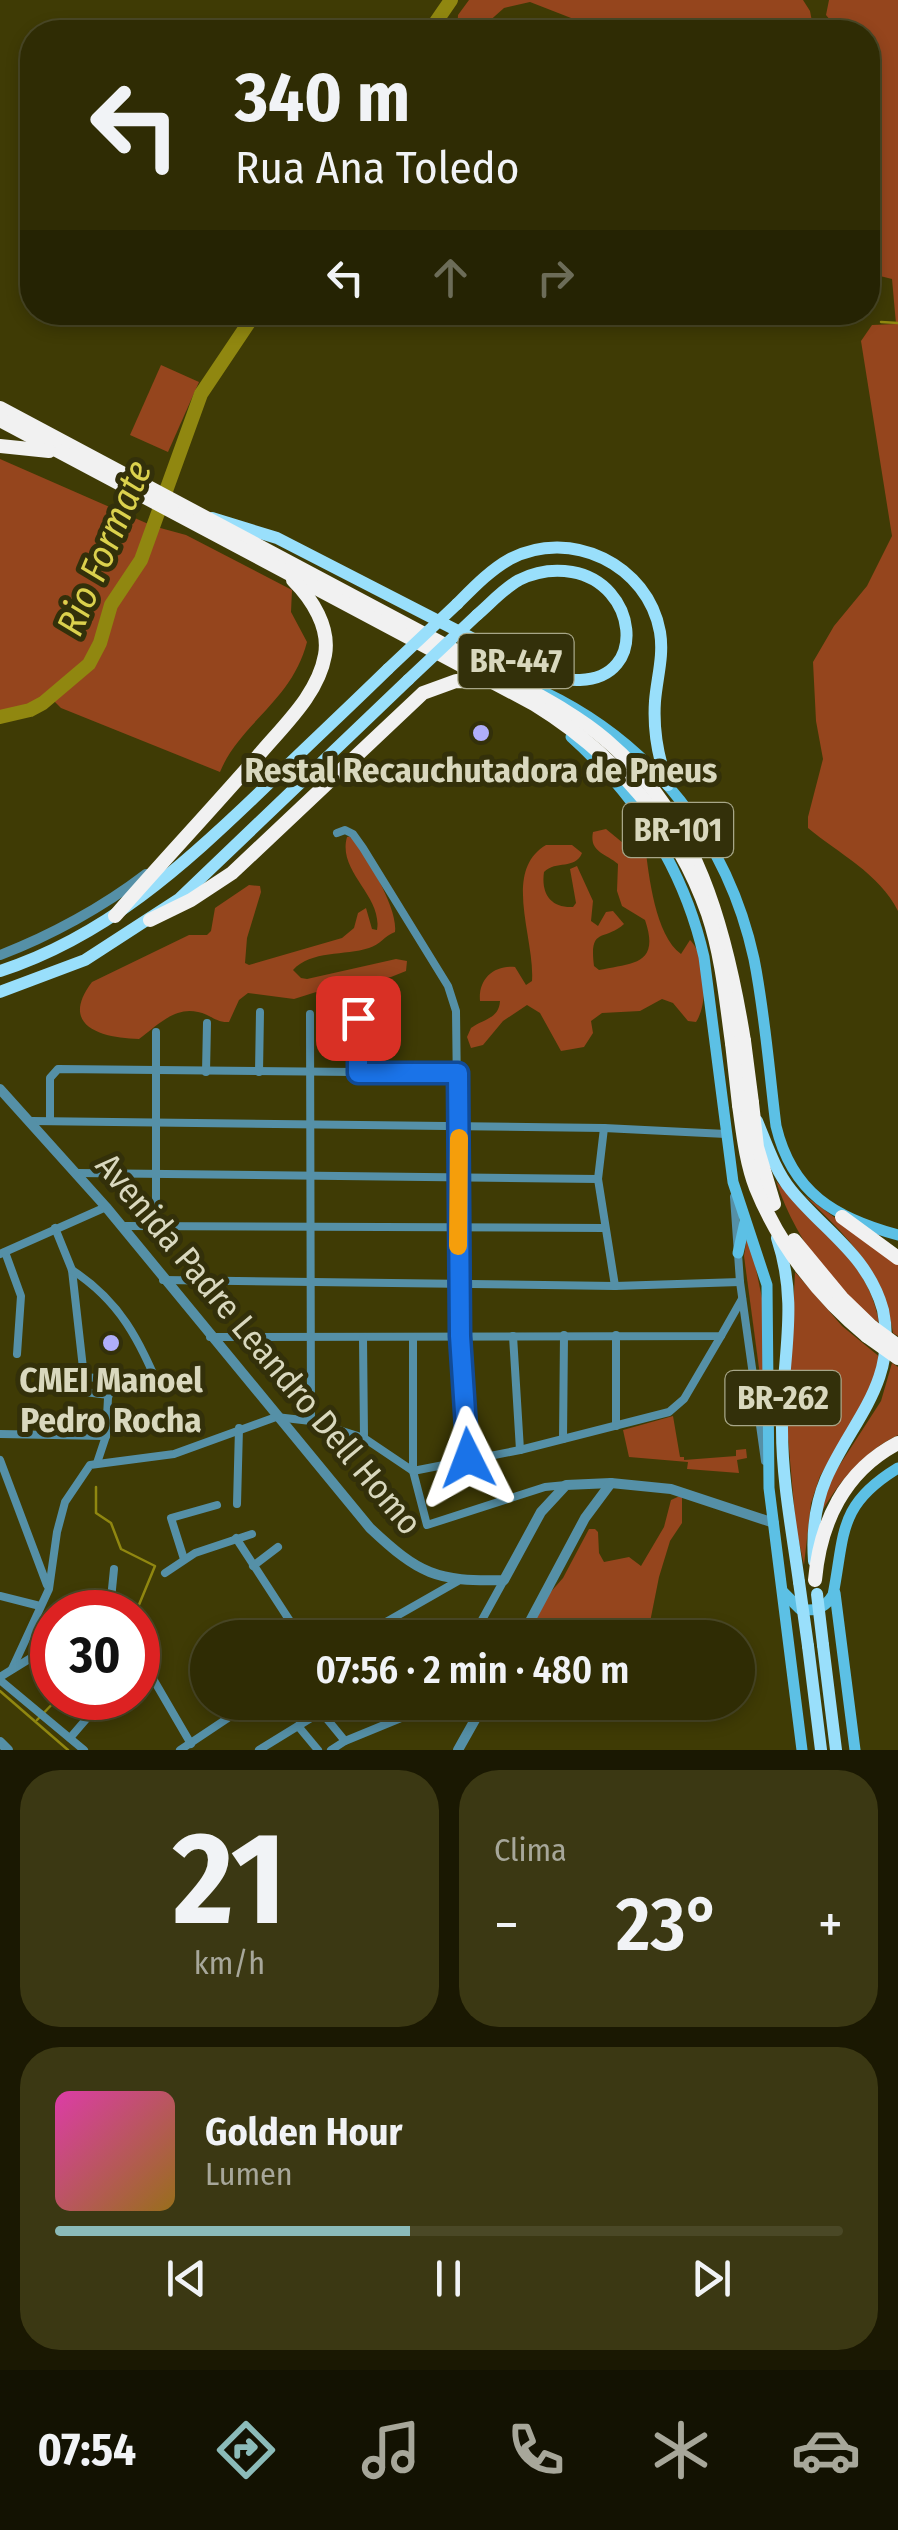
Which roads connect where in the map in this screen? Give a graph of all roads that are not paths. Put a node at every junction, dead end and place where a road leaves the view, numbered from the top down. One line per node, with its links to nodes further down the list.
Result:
1 (0, 408): 5 (highway, BR-101)
2 (0, 420): 4 (highway, BR-101)
3 (0, 446): 4 (highway)
4 (68, 455): 5 (highway, BR-101)
5 (138, 485): 6 (highway, BR-101)
6 (190, 514): 7 (highway, BR-101); 8 (highway, BR-101)
7 (209, 518): 9 (highway, BR-101); 16 (main road, BR-447, bridge)
8 (277, 567): 10 (highway, BR-101); 14 (highway)
9 (516, 683): 12 (main road); 25 (highway, BR-101)
10 (499, 687): 11 (highway, BR-101); 16 (highway)
11 (534, 704): 25 (highway, BR-101); 26 (main road)
12 (668, 785): 15 (main road, BR-447, bridge); 27 (main road)
13 (337, 833): 33 (street)
14 (181, 844): 15 (highway); 17 (street)
15 (115, 916): 18 (main road, BR-447)
16 (150, 920): 20 (main road, BR-447)
17 (0, 955)
18 (0, 971)
19 (358, 990): 32 (street)
20 (0, 992)
21 (260, 1012): 30 (street)
22 (310, 1014): 31 (street)
23 (207, 1023): 29 (street)
24 (156, 1032): 28 (street)
25 (738, 1042): 37 (highway, BR-101, bridge)
26 (716, 1049): 27 (main road); 36 (main road)
27 (768, 1052): 35 (main road)
28 (157, 1072): 29 (street); 39 (street); 40 (street)
29 (206, 1072): 30 (street)
30 (259, 1072): 31 (street)
31 (310, 1073): 32 (street); 41 (street)
32 (358, 1073): 33 (street)
33 (458, 1073): 42 (street)
34 (0, 1089): 38 (street, Avenida Padre Leandro Dell Homo)
35 (772, 1096): 36 (main road); 53 (main road)
36 (723, 1103): 44 (main road)
37 (749, 1107): 52 (highway, BR-101); 72 (highway, BR-101); 123 (main road, BR-262)
38 (32, 1121): 39 (street); 45 (street, Avenida Padre Leandro Dell Homo)
39 (50, 1121): 40 (street)
40 (158, 1123): 41 (street); 46 (street)
41 (311, 1126): 42 (street); 47 (street)
42 (459, 1128): 43 (street); 48 (street)
43 (604, 1128): 44 (street); 49 (street)
44 (726, 1134): 50 (main road)
45 (76, 1173): 46 (street); 51 (street, Avenida Padre Leandro Dell Homo)
46 (157, 1174): 47 (street); 55 (street)
47 (310, 1174): 48 (street); 57 (street)
48 (458, 1178): 49 (street); 59 (street)
49 (598, 1179): 60 (street)
50 (733, 1182): 54 (main road); 63 (street)
51 (106, 1207): 56 (street, Avenida Padre Leandro Dell Homo); 58 (street)
52 (770, 1216): 72 (highway, BR-101); 123 (main road, BR-262)
53 (842, 1216): 61 (main road); 64 (highway)
54 (746, 1218): 63 (main road); 109 (main road)
55 (156, 1225): 56 (street); 57 (street)
56 (122, 1226): 66 (street, Avenida Padre Leandro Dell Homo)
57 (310, 1226): 59 (street); 67 (street)
58 (55, 1228): 62 (street); 65 (street)
59 (458, 1228): 60 (street); 69 (street)
60 (604, 1228): 70 (street)
61 (898, 1235)
62 (2, 1253): 83 (street)
63 (738, 1253): 68 (street)
64 (898, 1258)
65 (72, 1270): 85 (street); 90 (street)
66 (162, 1280): 67 (street); 76 (street, Avenida Padre Leandro Dell Homo)
67 (310, 1282): 69 (street); 73 (street)
68 (740, 1282): 70 (street); 71 (street)
69 (459, 1284): 70 (street); 77 (street)
70 (615, 1286)
71 (742, 1299): 79 (street); 109 (street)
72 (870, 1332): 82 (highway, BR-101, bridge); 84 (highway, BR-101, bridge)
73 (310, 1335): 76 (street); 81 (street); 93 (street)
74 (564, 1335): 75 (street); 78 (street); 99 (street)
75 (616, 1335): 79 (street); 94 (street)
76 (210, 1336): 92 (street, Avenida Padre Leandro Dell Homo)
77 (460, 1336): 78 (street); 80 (street); 102 (street)
78 (512, 1336): 101 (street)
79 (721, 1336): 94 (street)
80 (413, 1337): 81 (street); 106 (street)
81 (363, 1338): 98 (street)
82 (898, 1346)
83 (17, 1354)
84 (898, 1358)
85 (84, 1377): 86 (street); 89 (street)
86 (110, 1378): 87 (street); 91 (street)
87 (134, 1386)
88 (52, 1388): 89 (street)
89 (80, 1390): 91 (street)
90 (161, 1391)
91 (108, 1395): 97 (street)
92 (276, 1417): 93 (street); 95 (street); 122 (street, Avenida Padre Leandro Dell Homo)
93 (312, 1420): 98 (street)
94 (616, 1426): 99 (street)
95 (239, 1428): 104 (street); 110 (street)
96 (0, 1434): 97 (street)
97 (106, 1436): 104 (street)
98 (364, 1438): 106 (street)
99 (563, 1439): 101 (street)
100 (898, 1443): 123 (highway)
101 (520, 1450): 102 (street)
102 (468, 1458): 106 (street)
103 (0, 1460): 125 (street)
104 (97, 1463): 125 (street)
105 (898, 1468): 120 (main road)
106 (413, 1471): 108 (street)
107 (611, 1483): 108 (street); 112 (street); 132 (street)
108 (566, 1485): 121 (street)
109 (769, 1488): 112 (main road)
110 (237, 1504)
111 (217, 1505): 116 (street)
112 (774, 1522): 124 (main road)
113 (252, 1534): 114 (street)
114 (236, 1538): 116 (street); 117 (street)
115 (278, 1547): 117 (street)
116 (184, 1558): 119 (street)
117 (252, 1566): 129 (street)
118 (114, 1569): 126 (street)
119 (165, 1574)
120 (835, 1579): 124 (main road); 134 (main road)
121 (504, 1580): 122 (street, Avenida Padre Leandro Dell Homo); 131 (street)
122 (458, 1581): 130 (street)
123 (810, 1585): 159 (main road, BR-262, bridge); 160 (main road, BR-262, bridge)
124 (780, 1586): 135 (main road)
125 (49, 1589)
126 (112, 1590)
127 (0, 1596): 128 (street)
128 (30, 1604)
129 (289, 1620)
130 (390, 1620)
131 (482, 1620)
132 (531, 1620)
133 (30, 1628): 137 (street)
134 (840, 1638): 135 (main road); 161 (main road)
135 (789, 1644): 158 (main road)
136 (30, 1658): 137 (street)
137 (12, 1669): 138 (street)
138 (0, 1679): 147 (street)
139 (160, 1690): 150 (street)
140 (85, 1720): 147 (street)
141 (226, 1720): 150 (street)
142 (308, 1720): 146 (street)
143 (328, 1720): 148 (street)
144 (397, 1720): 148 (street)
145 (475, 1720): 157 (street)
146 (298, 1726): 154 (street); 155 (street)
147 (70, 1738): 152 (street)
148 (346, 1741): 156 (street)
149 (0, 1742): 151 (street)
150 (191, 1744): 153 (street)
151 (8, 1750)
152 (84, 1750)
153 (180, 1750)
154 (259, 1750)
155 (318, 1750)
156 (332, 1750)
157 (458, 1750)
158 (802, 1750)
159 (822, 1750)
160 (836, 1750)
161 (855, 1750)

